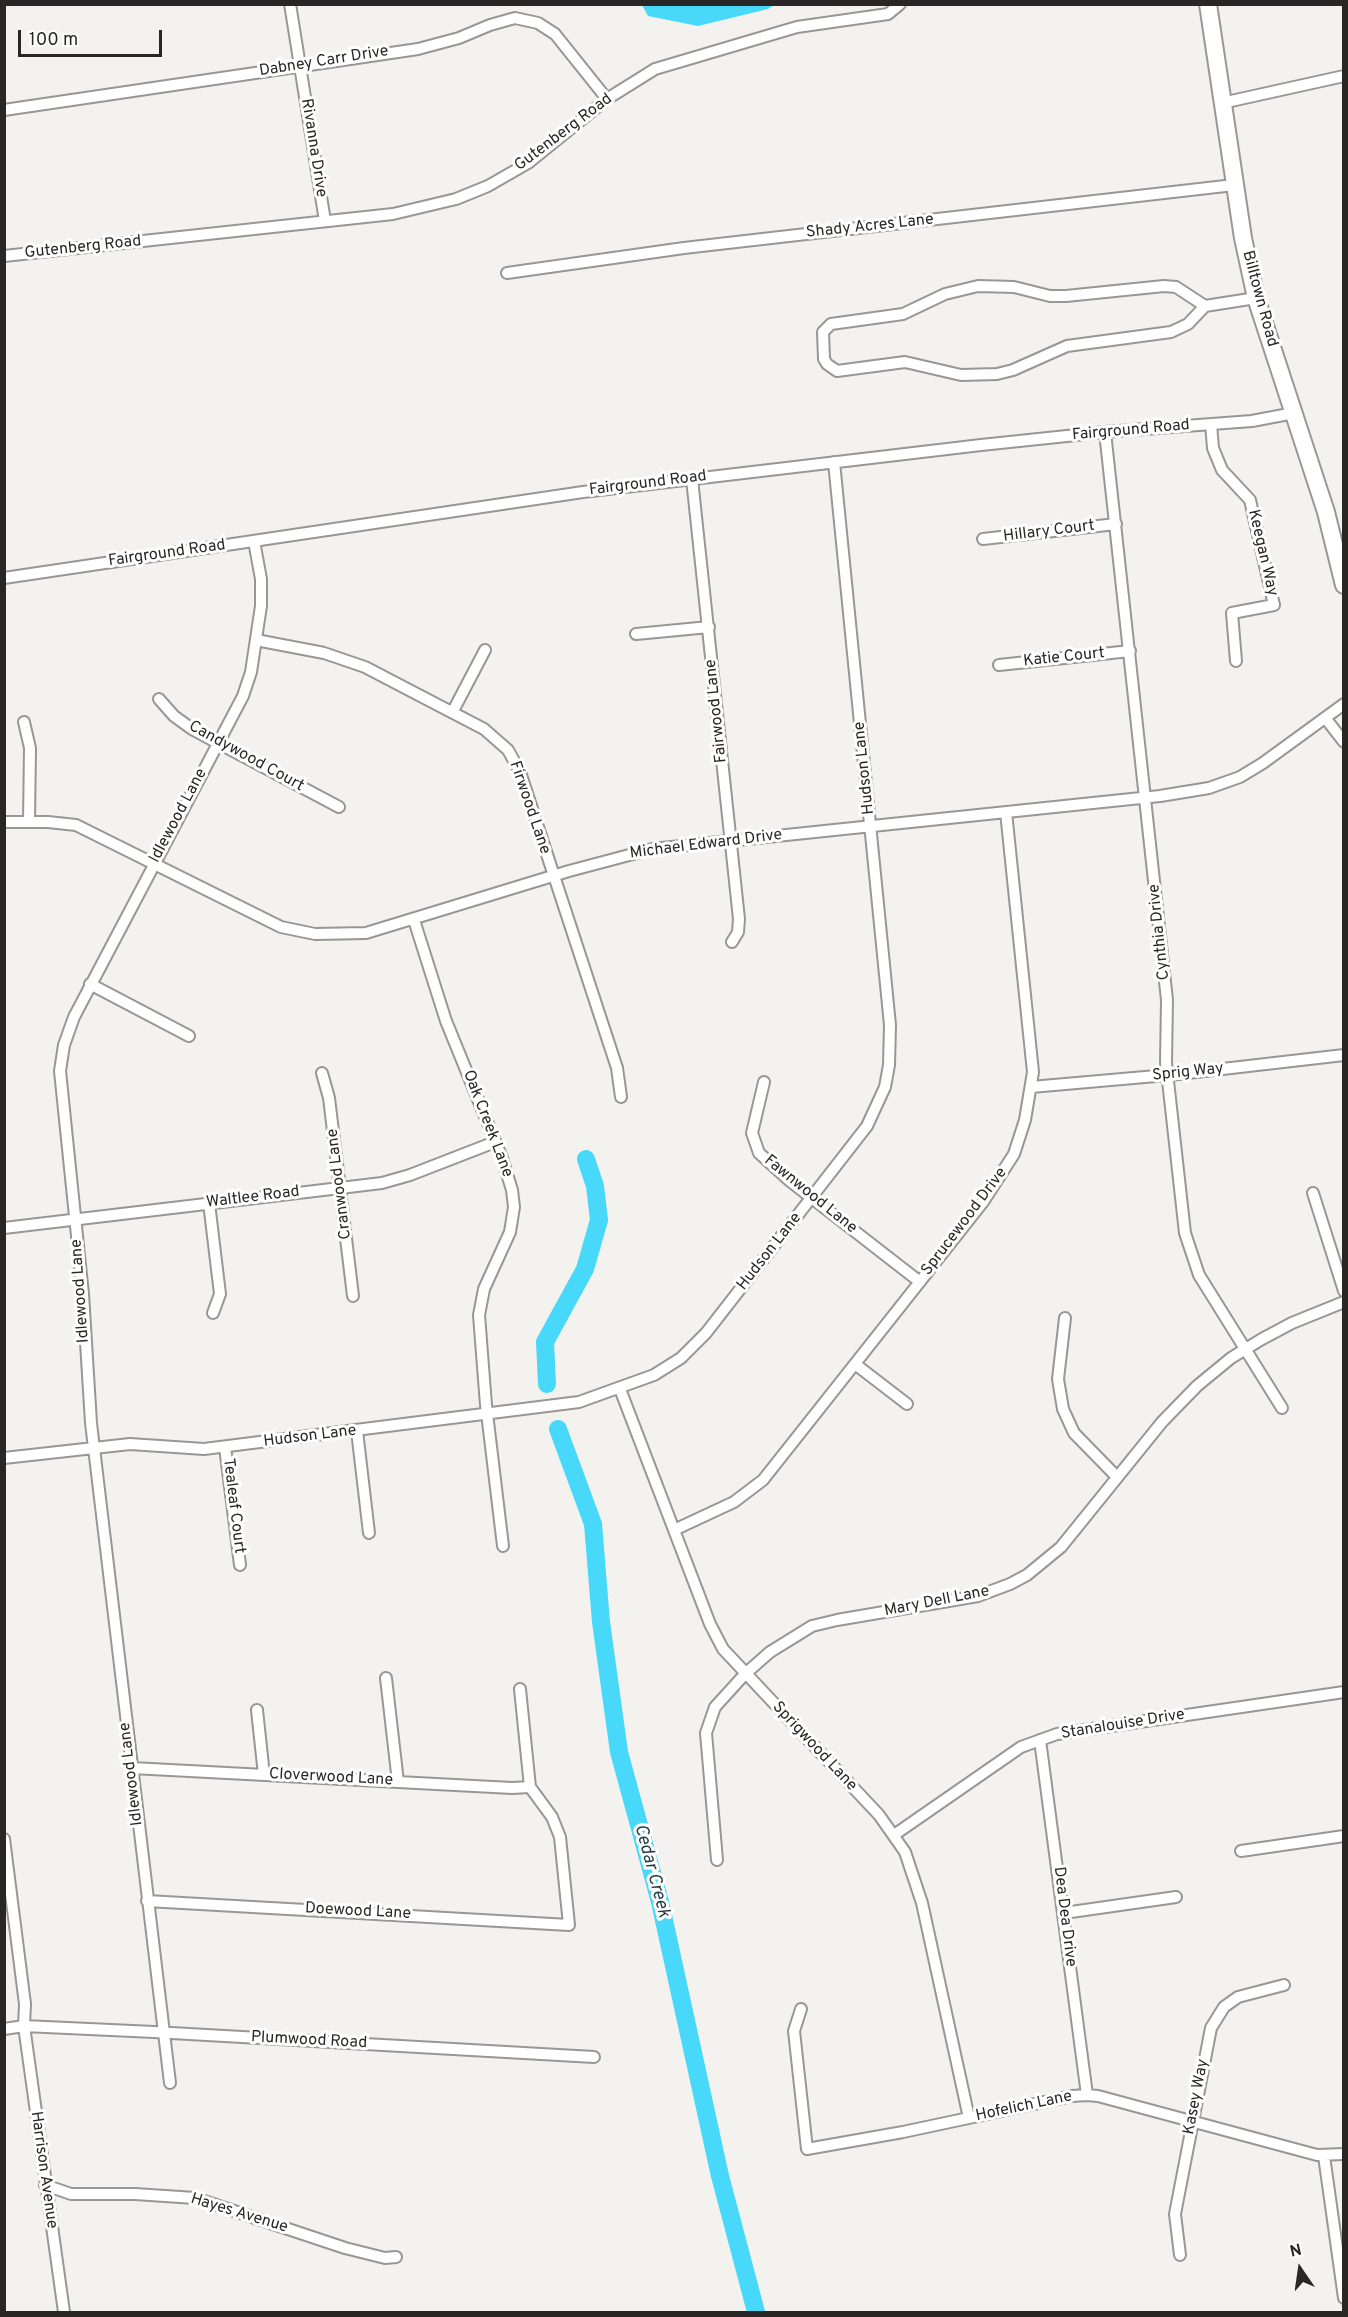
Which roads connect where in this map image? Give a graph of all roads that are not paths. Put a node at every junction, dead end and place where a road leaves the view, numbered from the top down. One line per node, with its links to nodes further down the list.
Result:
1 (290, 4): 4 (street, Rivanna Drive)
2 (900, 4): 6 (street, Gutenberg Road)
3 (1208, 4): 7 (main road, Billtown Road)
4 (300, 66): 6 (street, Dabney Carr Drive); 8 (street, Dabney Carr Drive); 10 (street, Rivanna Drive)
5 (1344, 76): 7 (street)
6 (607, 99): 10 (street, Gutenberg Road)
7 (1222, 103): 9 (main road, Billtown Road)
8 (4, 110)
9 (1234, 185): 12 (street, Shady Acres Lane); 13 (main road, Billtown Road)
10 (325, 221): 11 (street, Gutenberg Road)
11 (4, 256)
12 (507, 273)
13 (1256, 298): 14 (street); 15 (main road, Billtown Road)
14 (1205, 306): 14 (street)
15 (1294, 413): 16 (street, Fairground Road); 24 (main road, Billtown Road)
16 (1211, 424): 17 (street, Fairground Road); 30 (street, Keegan Way)
17 (1106, 432): 18 (street, Fairground Road); 20 (street, Cynthia Drive)
18 (834, 462): 19 (street, Fairground Road); 44 (street, Hudson Lane)
19 (692, 479): 22 (street, Fairground Road); 25 (street, Fairwood Lane)
20 (1116, 524): 21 (street, Hillary Court); 29 (street, Cynthia Drive)
21 (983, 540)
22 (254, 541): 23 (street, Fairground Road); 27 (street, Idlewood Lane)
23 (4, 578)
24 (1344, 585)
25 (709, 627): 26 (street); 45 (street, Fairwood Lane)
26 (636, 634)
27 (256, 640): 34 (street, Firwood Lane); 37 (street, Idlewood Lane)
28 (485, 650): 34 (street)
29 (1130, 651): 31 (street, Katie Court); 39 (street, Cynthia Drive)
30 (1236, 661)
31 (999, 665)
32 (159, 699): 37 (street, Candywood Court)
33 (1344, 704): 35 (street, Michael Edward Drive)
34 (453, 711): 47 (street, Firwood Lane)
35 (1326, 718): 38 (street); 39 (street, Michael Edward Drive)
36 (24, 722): 43 (street)
37 (218, 742): 40 (street, Candywood Court); 46 (street, Idlewood Lane)
38 (1344, 742)
39 (1146, 798): 41 (street, Michael Edward Drive); 54 (street, Cynthia Drive)
40 (339, 807)
41 (1006, 812): 44 (street, Michael Edward Drive); 56 (street, Sprucewood Drive)
42 (4, 822): 43 (street, Michael Edward Drive)
43 (29, 822): 46 (street, Michael Edward Drive)
44 (871, 825): 45 (street, Michael Edward Drive); 61 (street, Hudson Lane)
45 (730, 839): 47 (street, Michael Edward Drive); 49 (street, Fairwood Lane)
46 (154, 864): 48 (street, Michael Edward Drive); 50 (street, Idlewood Lane)
47 (553, 876): 48 (street, Michael Edward Drive); 57 (street, Firwood Lane)
48 (414, 920): 58 (street, Oak Creek Lane)
49 (732, 942)
50 (90, 984): 51 (street); 63 (street, Idlewood Lane)
51 (189, 1036)
52 (1344, 1054): 54 (street, Sprig Way)
53 (322, 1073): 59 (street, Cranwood Lane)
54 (1168, 1075): 56 (street, Sprig Way); 71 (street, Cynthia Drive)
55 (764, 1082): 61 (street, Fawnwood Lane)
56 (1031, 1087): 65 (street, Sprucewood Drive)
57 (621, 1097)
58 (495, 1142): 59 (street, Waltlee Road); 76 (street, Oak Creek Lane)
59 (340, 1188): 62 (street, Waltlee Road); 67 (street, Cranwood Lane)
60 (1313, 1193): 66 (street)
61 (812, 1198): 65 (street, Fawnwood Lane); 73 (street, Hudson Lane)
62 (209, 1203): 63 (street, Waltlee Road); 69 (street)
63 (75, 1219): 64 (street, Waltlee Road); 79 (street, Idlewood Lane)
64 (4, 1228)
65 (920, 1282): 72 (street, Sprucewood Drive)
66 (1344, 1291)
67 (353, 1296)
68 (1344, 1302): 71 (street, Mary Dell Lane)
69 (213, 1313)
70 (1065, 1318): 81 (street)
71 (1247, 1348): 75 (street, Cynthia Drive); 81 (street, Mary Dell Lane)
72 (855, 1364): 74 (street); 82 (street, Sprucewood Drive)
73 (620, 1389): 76 (street, Hudson Lane); 82 (street, Sprigwood Lane)
74 (907, 1404)
75 (1282, 1408)
76 (487, 1415): 77 (street, Hudson Lane); 84 (street, Oak Creek Lane)
77 (357, 1431): 78 (street, Hudson Lane); 83 (street)
78 (225, 1447): 79 (street, Hudson Lane); 85 (street, Tealeaf Court)
79 (94, 1448): 80 (street, Hudson Lane); 92 (street, Idlewood Lane)
80 (4, 1458)
81 (1117, 1476): 86 (street, Mary Dell Lane)
82 (674, 1530): 86 (street, Sprigwood Lane)
83 (369, 1533)
84 (502, 1546)
85 (240, 1565)
86 (745, 1674): 96 (street, Sprigwood Lane); 100 (street, Mary Dell Lane)
87 (386, 1678): 94 (street)
88 (520, 1689): 95 (street)
89 (1344, 1692): 91 (street, Stanalouise Drive)
90 (257, 1710): 93 (street)
91 (1040, 1740): 96 (street, Stanalouise Drive); 103 (street, Dea Dea Drive)
92 (132, 1768): 93 (street, Cloverwood Lane); 102 (street, Idlewood Lane)
93 (264, 1775): 94 (street, Cloverwood Lane)
94 (398, 1782): 95 (street, Cloverwood Lane)
95 (530, 1787): 102 (street, Doewood Lane)
96 (894, 1835): 112 (street, Sprigwood Lane)
97 (1344, 1836): 99 (street)
98 (4, 1839): 106 (street)
99 (1241, 1851)
100 (717, 1860)
101 (1176, 1896): 103 (street)
102 (147, 1901): 108 (street, Idlewood Lane)
103 (1064, 1913): 111 (street, Dea Dea Drive)
104 (1284, 1985): 113 (street, Kasey Way)
105 (801, 2009): 112 (street, Hofelich Lane)
106 (24, 2026): 107 (street); 108 (street, Plumwood Road); 116 (street, Harrison Avenue)
107 (4, 2030)
108 (163, 2033): 109 (street, Plumwood Road); 110 (street, Idlewood Lane)
109 (594, 2057)
110 (170, 2083)
111 (1087, 2095): 112 (street, Hofelich Lane); 113 (street, Hofelich Lane)
112 (969, 2118)
113 (1191, 2121): 115 (street, Hofelich Lane); 117 (street, Kasey Way)
114 (1344, 2154): 115 (street, Hofelich Lane)
115 (1324, 2156): 119 (street)
116 (45, 2185): 118 (street, Hayes Avenue); 120 (street, Harrison Avenue)
117 (1180, 2255)
118 (396, 2257)
119 (1344, 2298)
120 (64, 2313)

